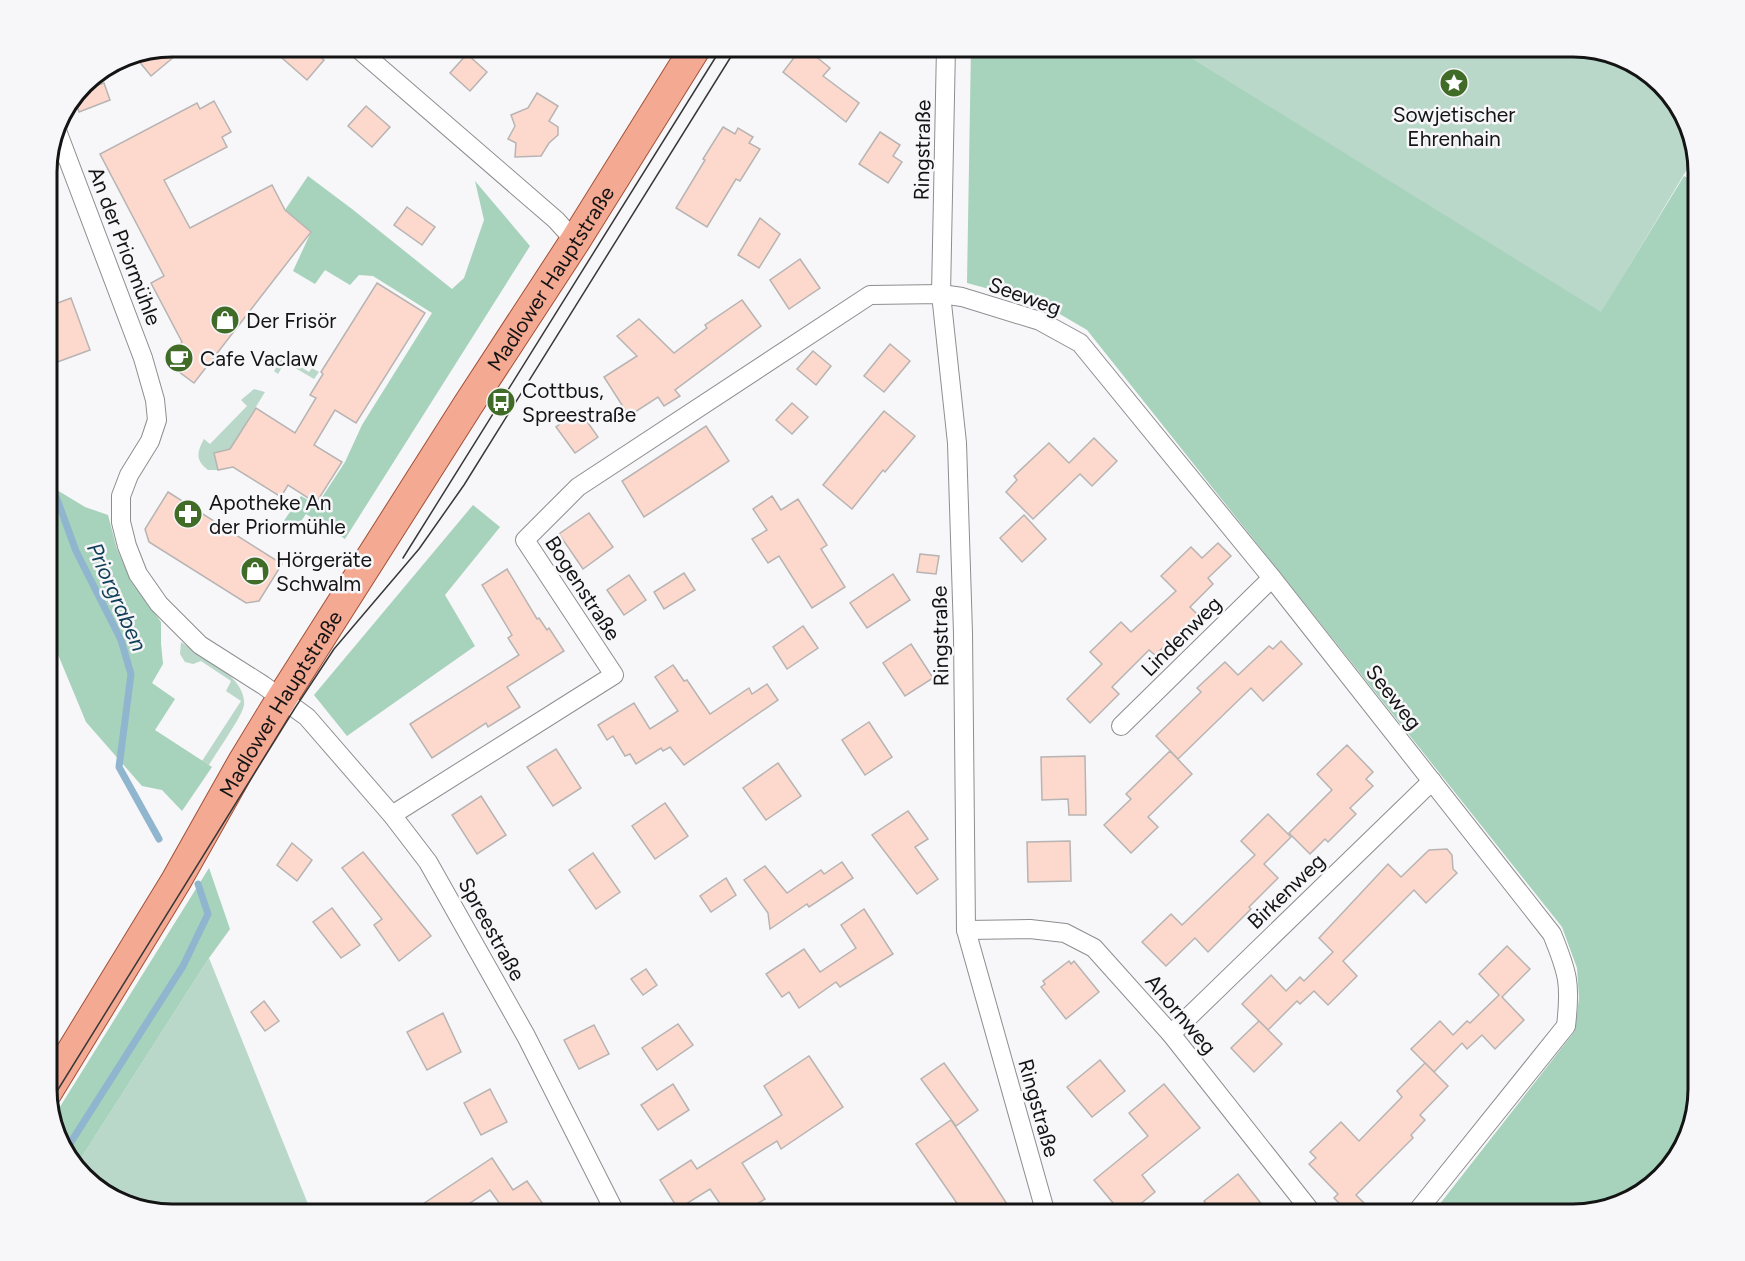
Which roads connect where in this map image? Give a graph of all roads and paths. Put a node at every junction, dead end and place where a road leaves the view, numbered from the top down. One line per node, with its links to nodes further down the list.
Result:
1 (370, 57): 5 (street)
2 (689, 57): 5 (main road, Madlower Hauptstraße)
3 (946, 57): 6 (street, Ringstraße)
4 (61, 142): 8 (street, An der Priormühle)
5 (575, 241): 8 (main road, Madlower Hauptstraße)
6 (941, 294): 7 (street, Seeweg); 11 (street, Bogenstraße); 12 (street, Ringstraße)
7 (1272, 578): 9 (street, Lindenweg); 10 (street, Seeweg)
8 (282, 698): 11 (street, Spreestraße); 14 (main road, Madlower Hauptstraße)
9 (1121, 726)
10 (1432, 781): 13 (street, Birkenweg); 18 (street, Seeweg)
11 (392, 815): 15 (street, Spreestraße)
12 (966, 930): 13 (street, Ahornweg); 16 (street, Ringstraße)
13 (1171, 1034): 17 (street, Ahornweg)
14 (57, 1076)
15 (610, 1204)
16 (1043, 1204)
17 (1304, 1204)
18 (1424, 1204)

